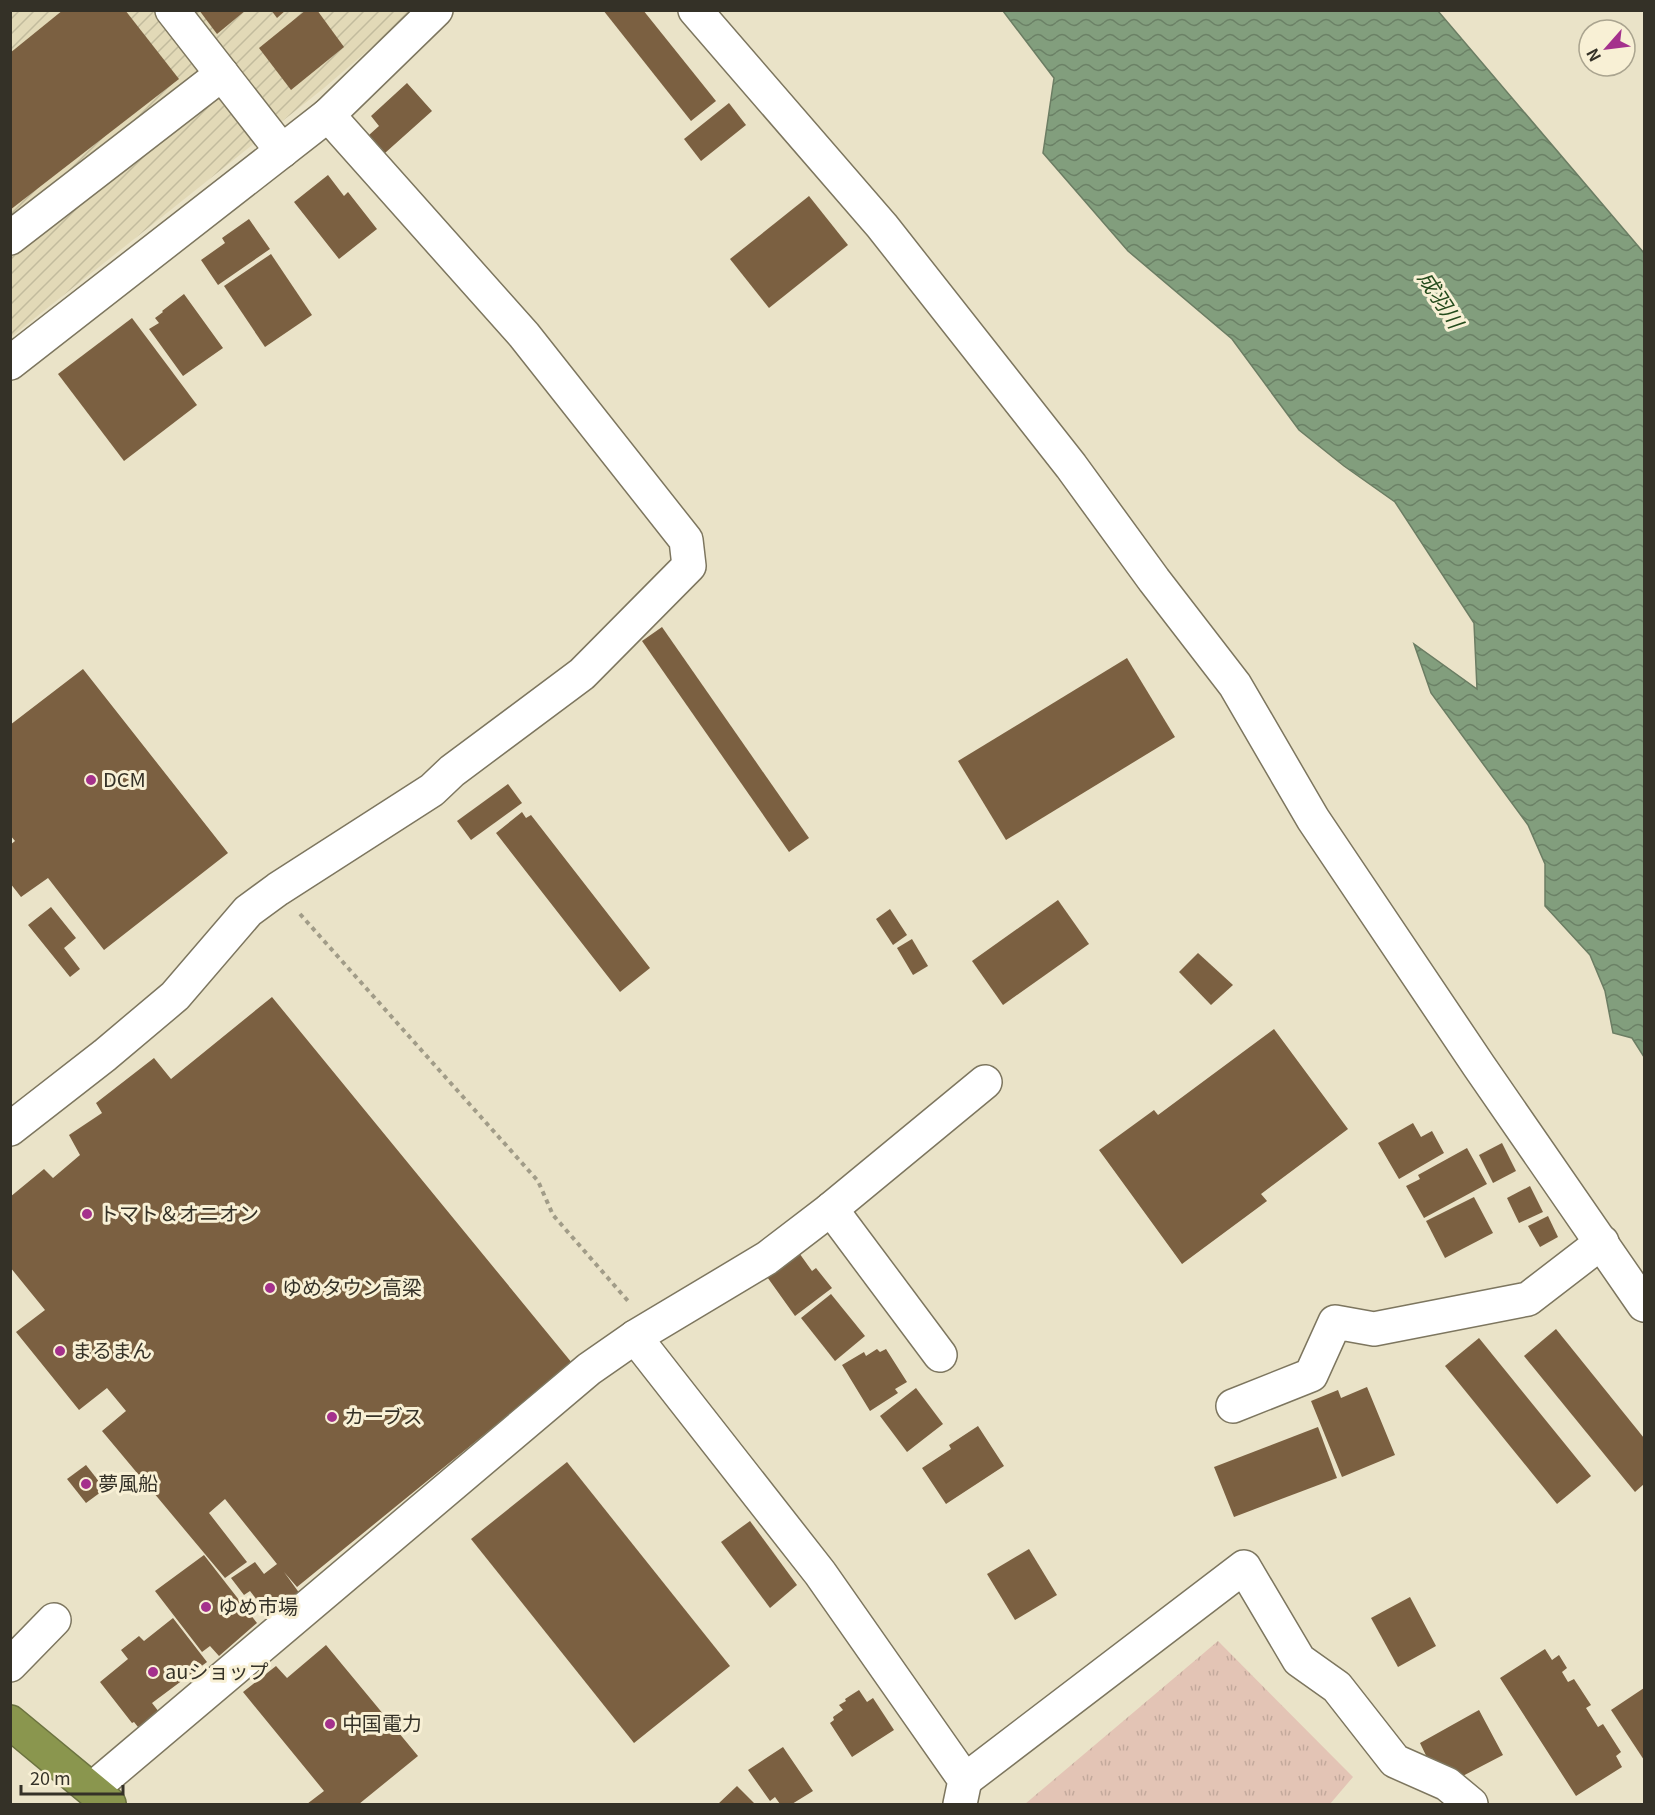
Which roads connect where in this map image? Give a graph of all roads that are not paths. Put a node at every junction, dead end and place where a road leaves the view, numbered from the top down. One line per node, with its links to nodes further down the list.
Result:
1 (172, 10): 4 (street)
2 (436, 10): 5 (street)
3 (695, 10): 12 (street)
4 (222, 74): 6 (street); 7 (street)
5 (328, 115): 6 (street); 10 (street)
6 (282, 151): 8 (street)
7 (10, 238)
8 (10, 363)
9 (985, 1082): 11 (street)
10 (10, 1129)
11 (831, 1209): 14 (street); 15 (street)
12 (1602, 1242): 13 (street); 16 (street)
13 (1644, 1305)
14 (643, 1333): 20 (street); 21 (street)
15 (940, 1355)
16 (1233, 1406)
17 (54, 1620): 18 (street)
18 (10, 1665)
19 (10, 1722): 21 (highway)
20 (963, 1792): 22 (street)
21 (100, 1797)
22 (1471, 1804)

